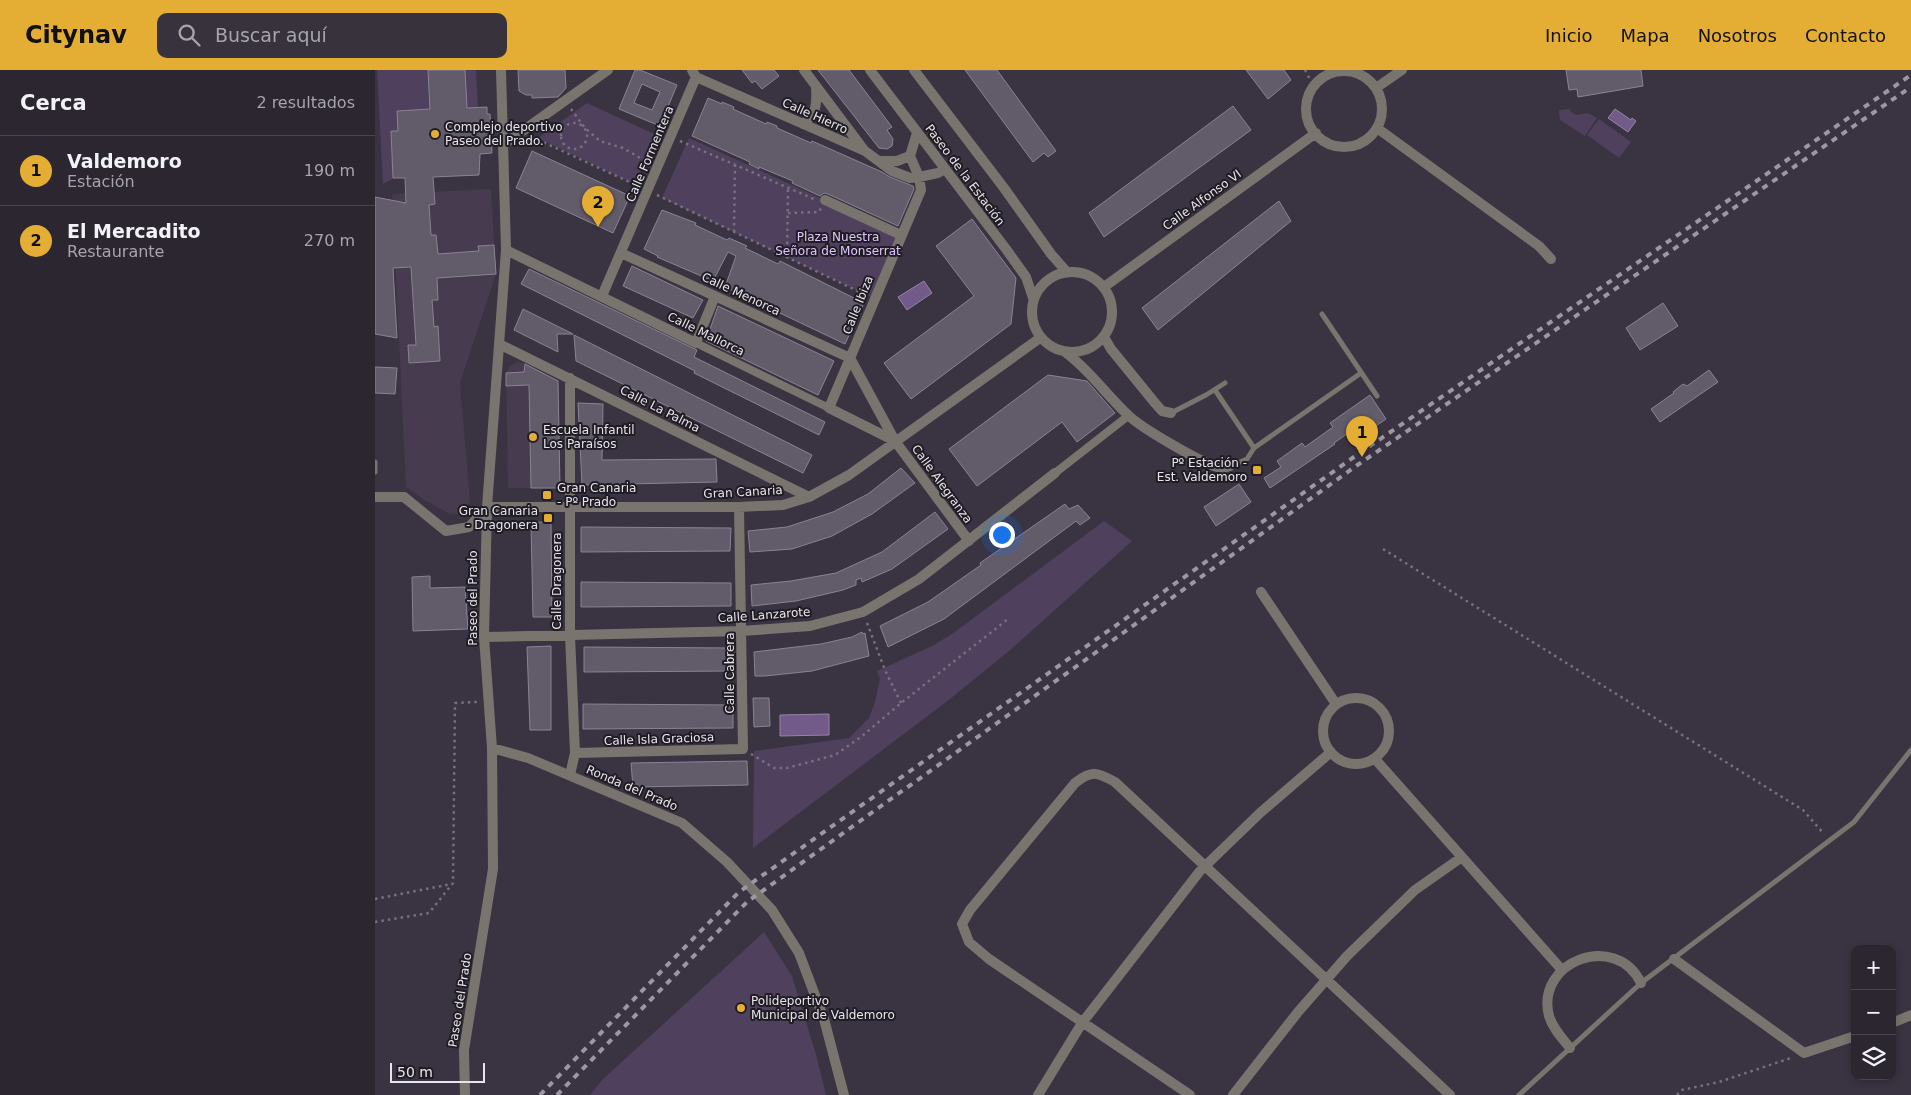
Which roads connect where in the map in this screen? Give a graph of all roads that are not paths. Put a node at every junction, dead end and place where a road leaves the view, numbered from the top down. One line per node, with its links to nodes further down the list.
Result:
1 (501, 70): 15 (street, Paseo del Prado)
2 (608, 70): 15 (street)
3 (804, 70): 9 (street)
4 (870, 70): 13 (street, Paseo de la Estación)
5 (915, 70): 26 (street, Paseo de la Estación)
6 (1344, 70): 10 (street); 14 (street)
7 (1402, 70): 10 (street)
8 (694, 74): 11 (street, Calle Hierro); 24 (street, Calle Formentera)
9 (816, 87): 11 (street); 16 (street)
10 (1376, 88): 12 (street)
11 (803, 124): 16 (street, Calle Hierro)
12 (1377, 128): 14 (street); 25 (street)
13 (917, 133): 17 (street); 19 (street, Paseo de la Estación)
14 (1316, 134): 27 (street, Calle Alfonso VI)
15 (503, 145): 23 (street, Paseo del Prado)
16 (865, 151): 18 (street, Calle Hierro)
17 (910, 156): 18 (street); 20 (street)
18 (879, 162): 20 (street, Calle Hierro)
19 (945, 169): 20 (street); 30 (street, Paseo de la Estación)
20 (919, 177): 22 (street, Calle Ibiza)
21 (819, 200): 22 (street)
22 (901, 234): 37 (street, Calle Ibiza)
23 (506, 250): 28 (street, Calle Mallorca); 35 (street, Paseo del Prado)
24 (621, 253): 28 (street, Calle Formentera); 29 (street, Calle Menorca)
25 (1551, 259)
26 (1066, 271): 27 (street); 30 (street)
27 (1104, 287): 32 (street)
28 (602, 296): 34 (street, Calle Mallorca)
29 (715, 296): 34 (street); 37 (street, Calle Menorca)
30 (1033, 298): 33 (street)
31 (1322, 314): 38 (lane)
32 (1103, 337): 36 (street); 44 (street)
33 (1040, 338): 36 (street); 46 (street, Gran Canaria)
34 (696, 343): 43 (street, Calle Mallorca)
35 (499, 344): 39 (street, Calle La Palma); 55 (street, Paseo del Prado)
36 (1065, 352): 45 (street)
37 (850, 358): 43 (street, Calle Ibiza); 46 (street, Calle Alegranza)
38 (1361, 373): 42 (lane); 47 (lane)
39 (570, 378): 53 (street, Calle La Palma); 54 (street, Calle Dragonera)
40 (1225, 383): 41 (lane)
41 (1215, 390): 44 (lane); 47 (lane)
42 (1377, 396)
43 (829, 408): 46 (street, Calle Mallorca)
44 (1171, 413)
45 (1128, 416): 49 (street); 51 (street, Calle Lanzarote)
46 (895, 441): 53 (street, Gran Canaria); 57 (street, Calle Alegranza)
47 (1254, 448): 49 (lane)
48 (375, 462): 50 (lane)
49 (1230, 466)
50 (375, 472)
51 (1055, 473): 57 (street, Calle Lanzarote)
52 (375, 497): 55 (street)
53 (809, 498): 56 (street, Gran Canaria)
54 (570, 506): 55 (street, Gran Canaria); 56 (street, Gran Canaria); 60 (street, Calle Dragonera)
55 (487, 507): 61 (street, Paseo del Prado)
56 (739, 507): 59 (street, Calle Cabrera)
57 (969, 541): 59 (street, Calle Lanzarote)
58 (1261, 592): 62 (street)
59 (742, 631): 60 (street, Calle Lanzarote); 64 (street, Calle Cabrera)
60 (570, 635): 61 (street, Calle Lanzarote); 67 (street, Calle Dragonera)
61 (484, 637): 63 (street, Paseo del Prado)
62 (1337, 704): 66 (street); 68 (street)
63 (492, 748): 69 (street, Ronda del Prado); 81 (street, Paseo del Prado)
64 (743, 749): 67 (street, Calle Isla Graciosa)
65 (1911, 750): 72 (lane)
66 (1331, 752): 68 (street); 71 (street)
67 (575, 754): 69 (street, Calle Dragonera)
68 (1375, 758): 70 (street)
69 (570, 775): 82 (street, Ronda del Prado)
70 (1462, 857): 73 (street); 74 (street)
71 (1205, 866): 74 (street); 78 (street); 78 (street)
72 (1674, 959): 75 (lane); 79 (street)
73 (1562, 970): 75 (street); 80 (street)
74 (1326, 980): 85 (street); 86 (street)
75 (1641, 983): 80 (lane)
76 (1911, 1014): 77 (street)
77 (1896, 1021)
78 (1082, 1022): 83 (street); 84 (street)
79 (1851, 1037)
80 (1570, 1048): 87 (lane)
81 (465, 1095)
82 (844, 1095)
83 (1038, 1095)
84 (1190, 1095)
85 (1233, 1095)
86 (1449, 1095)
87 (1519, 1095)

